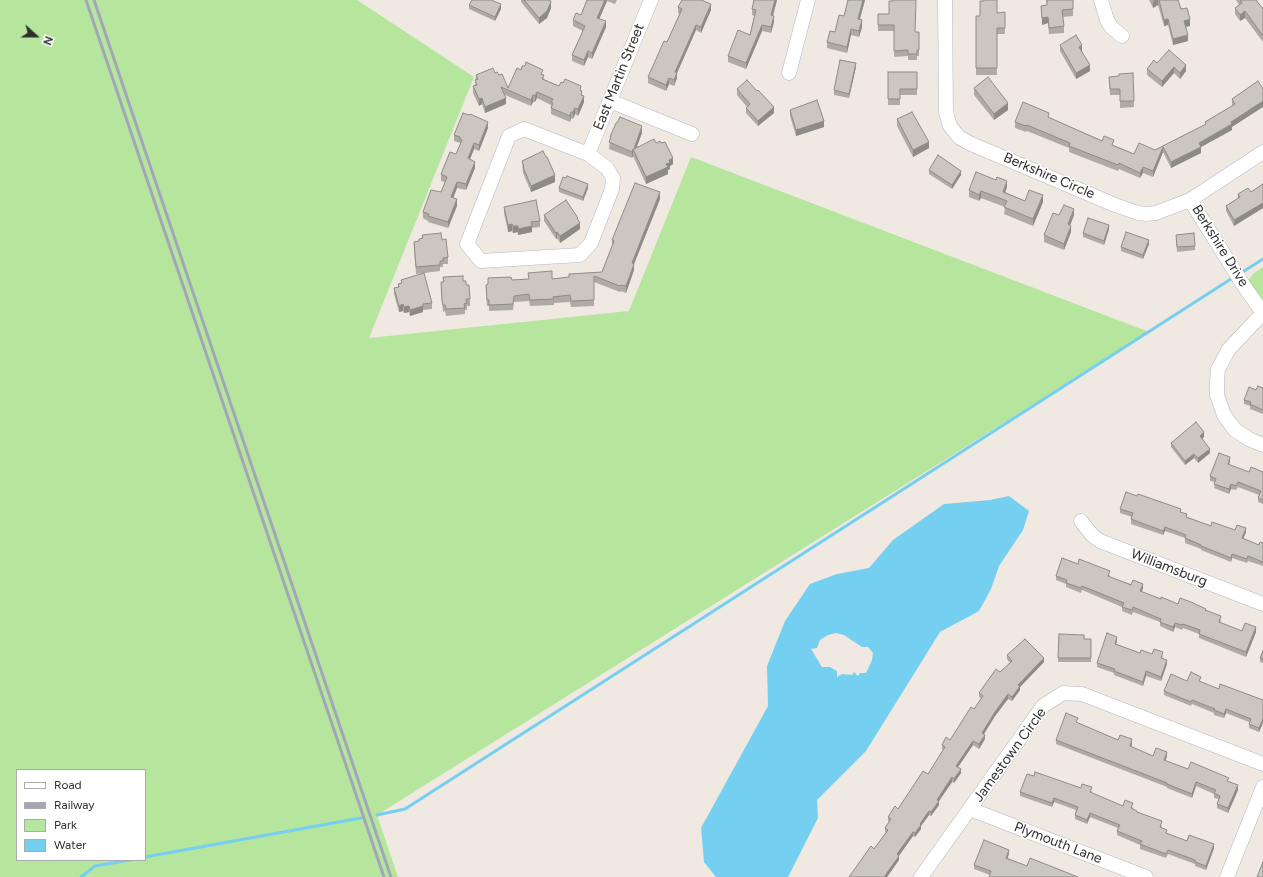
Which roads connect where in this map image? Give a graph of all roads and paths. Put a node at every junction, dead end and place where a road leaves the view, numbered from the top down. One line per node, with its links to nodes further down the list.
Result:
1 (652, 0): 7 (street, East Martin Street)
2 (808, 0): 6 (street)
3 (945, 0): 11 (street, Berkshire Circle)
4 (1101, 0): 5 (street)
5 (1122, 36)
6 (789, 73)
7 (610, 101): 8 (street); 10 (street, East Martin Street)
8 (692, 134)
9 (1263, 152): 11 (street, Berkshire Circle)
10 (588, 154): 10 (street)
11 (1190, 200): 12 (street, Berkshire Drive)
12 (1263, 313): 13 (street)
13 (1263, 445)
14 (1081, 521): 15 (street, Williamsburg)
15 (1263, 604)
16 (1263, 764): 18 (street, Jamestown Circle)
17 (1263, 787): 21 (street)
18 (970, 809): 19 (street, Jamestown Circle); 20 (street, Plymouth Lane)
19 (921, 877)
20 (1146, 877)
21 (1227, 877)

